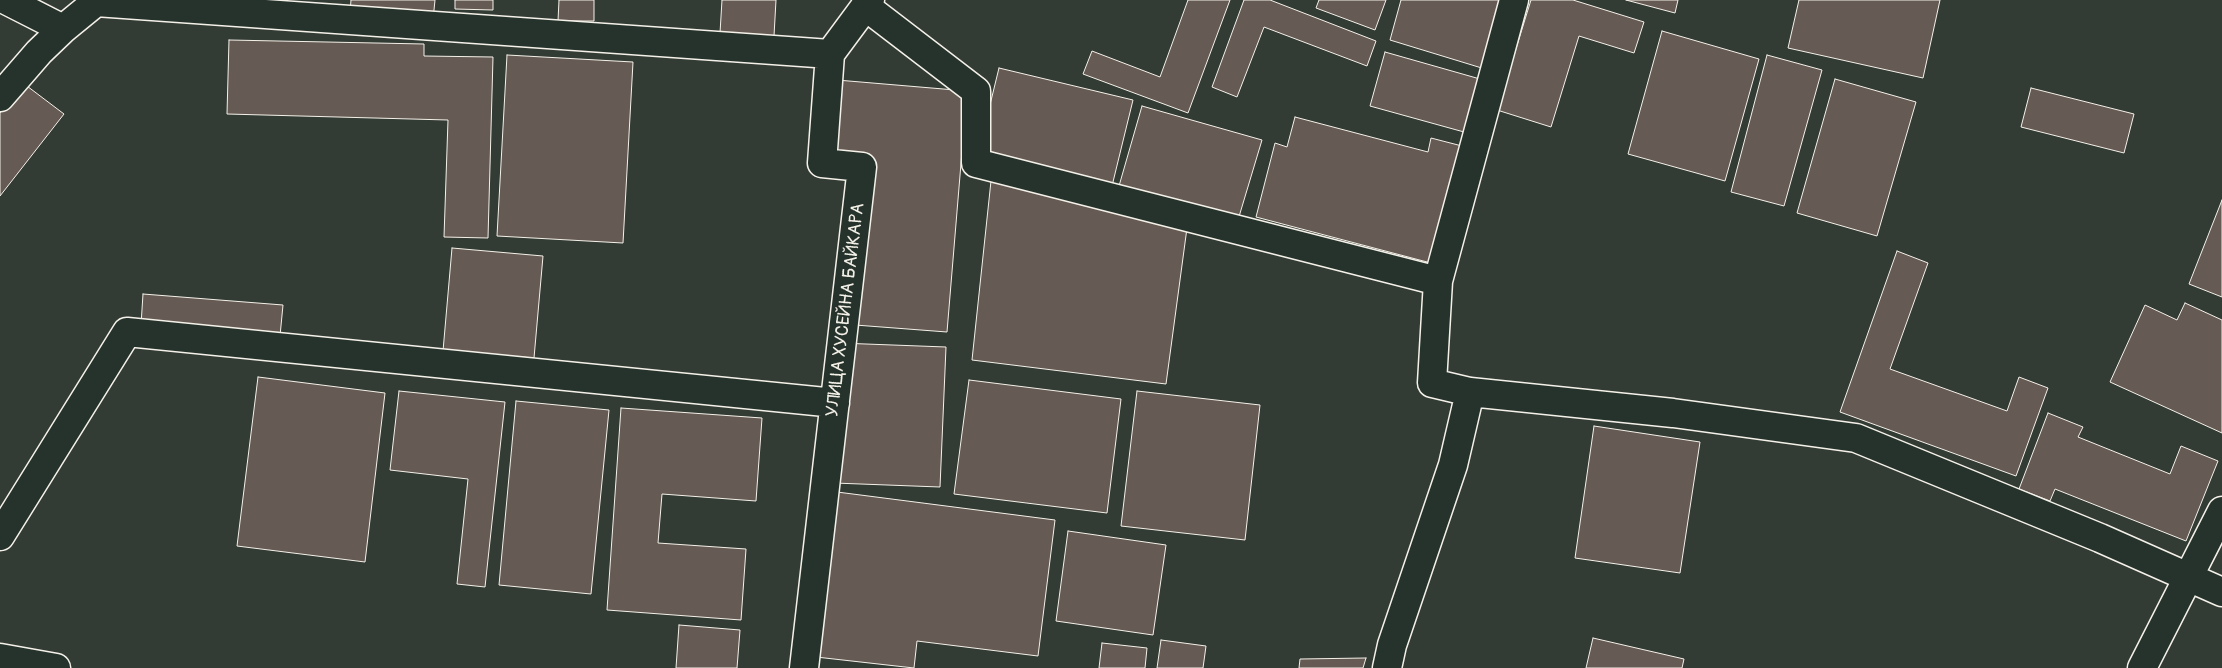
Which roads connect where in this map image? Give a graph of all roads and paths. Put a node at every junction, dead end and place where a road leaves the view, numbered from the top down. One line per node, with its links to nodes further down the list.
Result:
1 (6, 0): 5 (street)
2 (1514, 0): 8 (street)
3 (97, 1): 5 (street); 6 (street)
4 (868, 3): 6 (street); 8 (street)
5 (63, 29): 7 (street)
6 (830, 54): 10 (street, УЛИЦА ХУСЕЙНА БАЙКАРА)
7 (0, 97)
8 (1438, 281): 9 (street)
9 (1470, 392): 13 (street); 18 (street)
10 (835, 403): 12 (street); 17 (street, УЛИЦА ХУСЕЙНА БАЙКАРА)
11 (2222, 511): 13 (street)
12 (0, 536)
13 (2188, 577): 14 (street); 19 (street)
14 (2222, 592)
15 (0, 658): 16 (street)
16 (56, 668)
17 (804, 668)
18 (1387, 668)
19 (2142, 668)

